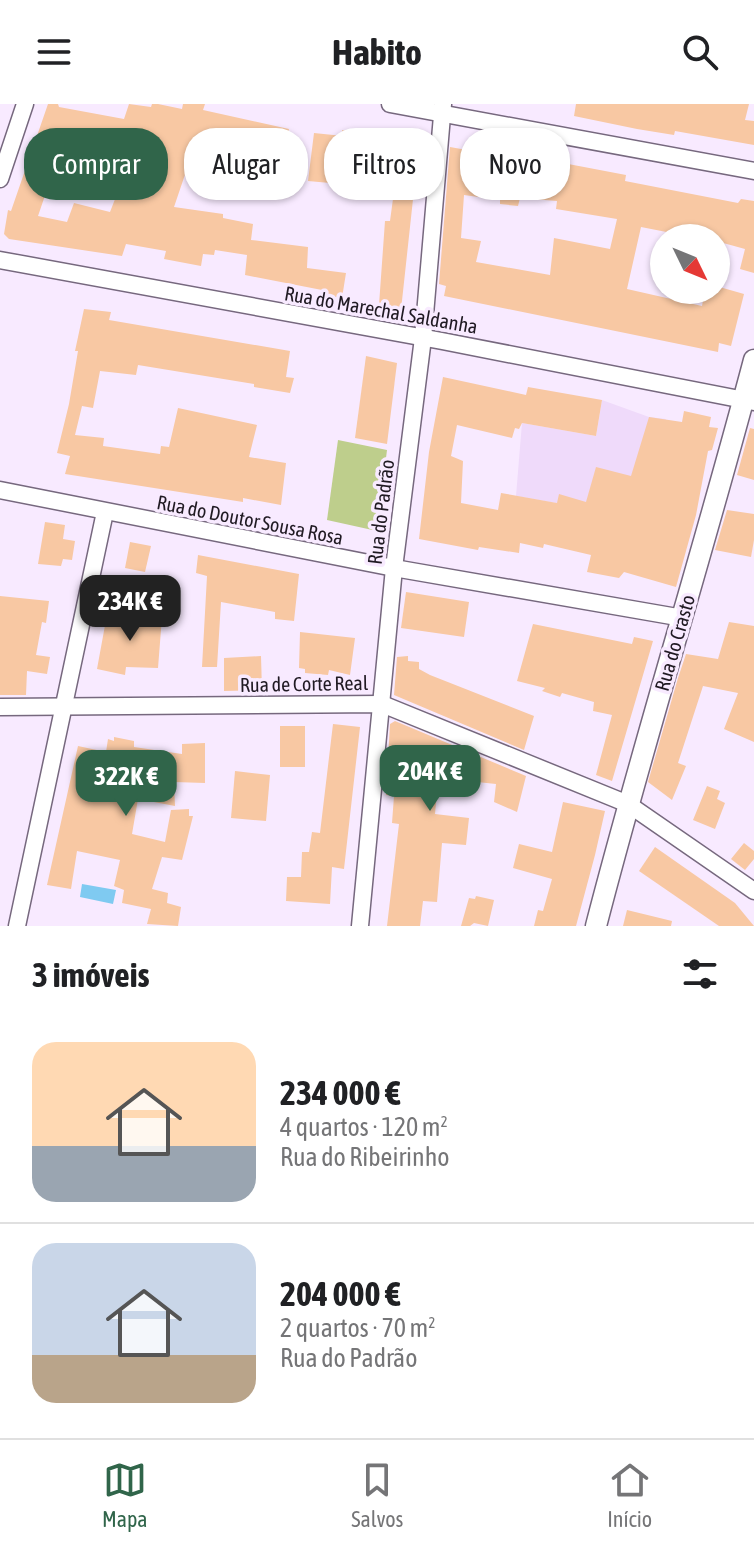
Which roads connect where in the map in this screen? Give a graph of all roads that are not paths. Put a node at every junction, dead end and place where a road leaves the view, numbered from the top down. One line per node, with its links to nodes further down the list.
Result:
1 (25, 104): 5 (street)
2 (390, 104): 3 (street)
3 (442, 108): 4 (street); 7 (street, Rua do Padrão)
4 (754, 171)
5 (0, 179)
6 (0, 260): 7 (street, Rua do Marechal Saldanha)
7 (423, 338): 9 (street, Rua do Marechal Saldanha); 12 (street, Rua do Padrão)
8 (754, 360): 9 (street, Rua do Crasto)
9 (749, 401): 13 (street, Rua do Crasto)
10 (0, 490): 11 (street, Rua do Doutor Sousa Rosa)
11 (105, 512): 12 (street, Rua do Doutor Sousa Rosa); 16 (street)
12 (394, 568): 13 (street, Rua do Doutor Sousa Rosa); 14 (street, Rua do Padrão)
13 (683, 618): 17 (street, Rua do Crasto)
14 (382, 704): 16 (street, Rua de Corte Real); 17 (street, Rua de Corte Real); 20 (street, Rua do Padrão)
15 (0, 707): 16 (street, Rua de Corte Real)
16 (61, 707): 19 (street)
17 (628, 804): 18 (street, Rua de Corte Real); 21 (street, Rua do Crasto)
18 (754, 891)
19 (17, 926)
20 (360, 926)
21 (596, 926)

